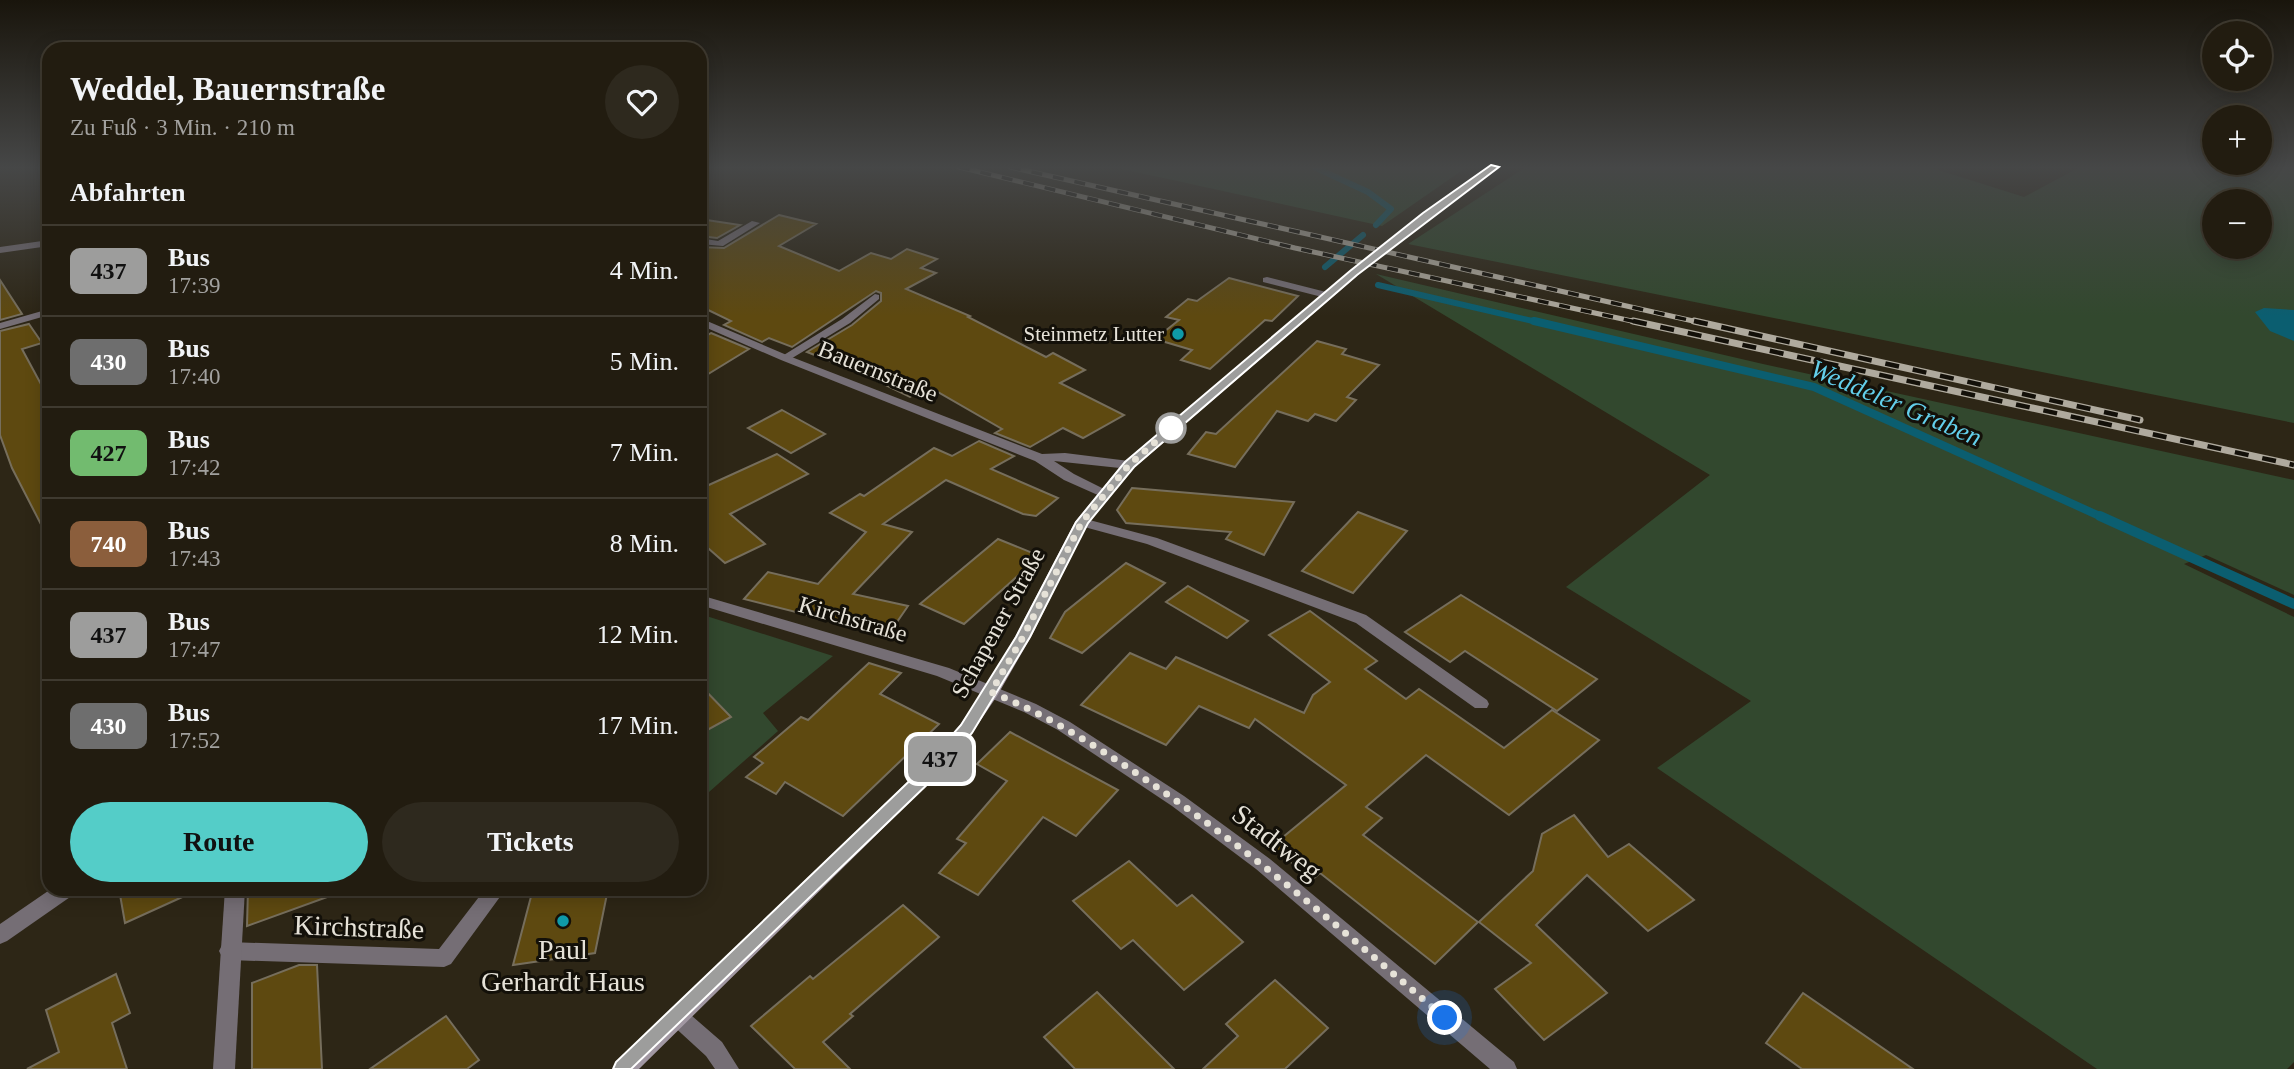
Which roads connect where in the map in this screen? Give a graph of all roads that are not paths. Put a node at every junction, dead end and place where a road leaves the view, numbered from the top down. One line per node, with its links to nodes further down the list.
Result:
1 (1424, 217): 7 (street, Schapener Straße)
2 (755, 223): 3 (street)
3 (707, 242)
4 (42, 244): 5 (street)
5 (0, 250)
6 (1267, 280): 7 (street)
7 (1326, 295): 14 (street, Schapener Straße)
8 (875, 297): 12 (street)
9 (42, 314): 11 (street)
10 (707, 324): 12 (street, Bauernstraße)
11 (0, 326)
12 (785, 358): 13 (street, Bauernstraße)
13 (1040, 458): 14 (street, Bauernstraße); 15 (street, Bauernstraße)
14 (1129, 465): 15 (street, Schapener Straße)
15 (1105, 493): 16 (street, Schapener Straße)
16 (1082, 522): 18 (street, Schapener Straße); 19 (street)
17 (707, 602): 18 (street, Kirchstraße)
18 (991, 692): 25 (street, Schapener Straße); 29 (street, Stadtweg)
19 (1481, 704)
20 (56, 896): 23 (street)
21 (233, 896): 24 (street)
22 (490, 896): 24 (street, Kirchstraße)
23 (0, 935)
24 (229, 951): 26 (street)
25 (677, 1016): 27 (street, Schapener Straße); 28 (street)
26 (224, 1069)
27 (624, 1069)
28 (728, 1069)
29 (1506, 1069)

